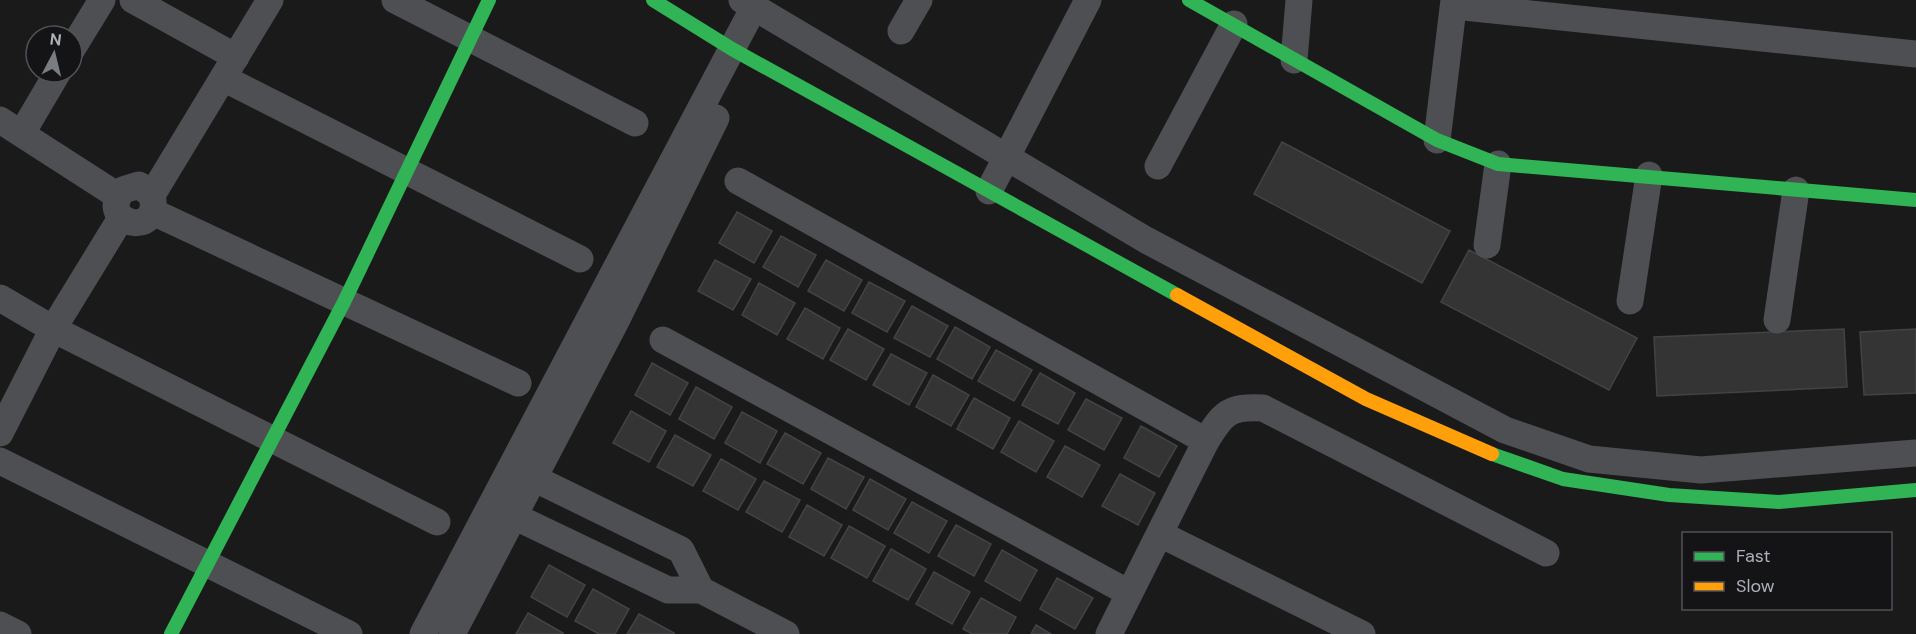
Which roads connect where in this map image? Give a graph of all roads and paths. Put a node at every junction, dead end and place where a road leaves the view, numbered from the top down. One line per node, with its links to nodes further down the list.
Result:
1 (102, 0): 14 (street)
2 (133, 0): 20 (street)
3 (270, 0): 20 (street)
4 (395, 0): 16 (street)
5 (489, 0): 16 (street)
6 (653, 0): 17 (street)
7 (919, 0): 15 (street)
8 (1088, 0): 25 (street)
9 (1189, 0): 13 (street)
10 (1299, 0): 19 (street)
11 (1454, 3): 18 (street); 24 (street)
12 (754, 7): 17 (street); 25 (street)
13 (1234, 24): 19 (street); 27 (street)
14 (84, 29)
15 (901, 31)
16 (471, 39): 22 (street); 28 (street)
17 (739, 53): 32 (street); 50 (street)
18 (1916, 54)
19 (1294, 60): 24 (street)
20 (230, 68): 28 (street); 34 (street)
21 (48, 84): 23 (street)
22 (635, 123)
23 (11, 126): 35 (street)
24 (1437, 140): 26 (street)
25 (1007, 158): 32 (street); 48 (street)
26 (1498, 164): 29 (street); 36 (street)
27 (1158, 166)
28 (408, 172): 37 (street); 40 (street)
29 (1649, 175): 31 (street); 39 (street)
30 (738, 181): 47 (street)
31 (1796, 190): 33 (street); 41 (street)
32 (989, 191): 51 (street)
33 (1916, 200)
34 (153, 204): 35 (street); 40 (street)
35 (119, 207): 42 (street)
36 (1487, 245)
37 (580, 259)
38 (0, 298): 42 (street)
39 (1630, 301)
40 (344, 302): 44 (street); 46 (street)
41 (1777, 320)
42 (53, 329): 45 (street); 46 (street)
43 (663, 340): 59 (street)
44 (518, 383)
45 (0, 433)
46 (272, 438): 54 (street); 57 (street)
47 (1206, 441): 55 (street); 56 (street)
48 (1916, 453)
49 (0, 461): 57 (street)
50 (523, 473): 52 (street); 53 (street); 58 (street)
51 (1916, 490)
52 (490, 504): 53 (street); 64 (street)
53 (514, 517): 58 (street); 65 (street)
54 (437, 522)
55 (1160, 534): 59 (street); 68 (street)
56 (1546, 553)
57 (205, 564): 62 (street); 63 (street)
58 (701, 590): 66 (street)
59 (1129, 593): 67 (street)
60 (0, 625): 61 (street)
61 (18, 634)
62 (171, 634)
63 (349, 634)
64 (423, 634)
65 (452, 634)
66 (786, 634)
67 (1109, 634)
68 (1362, 634)

